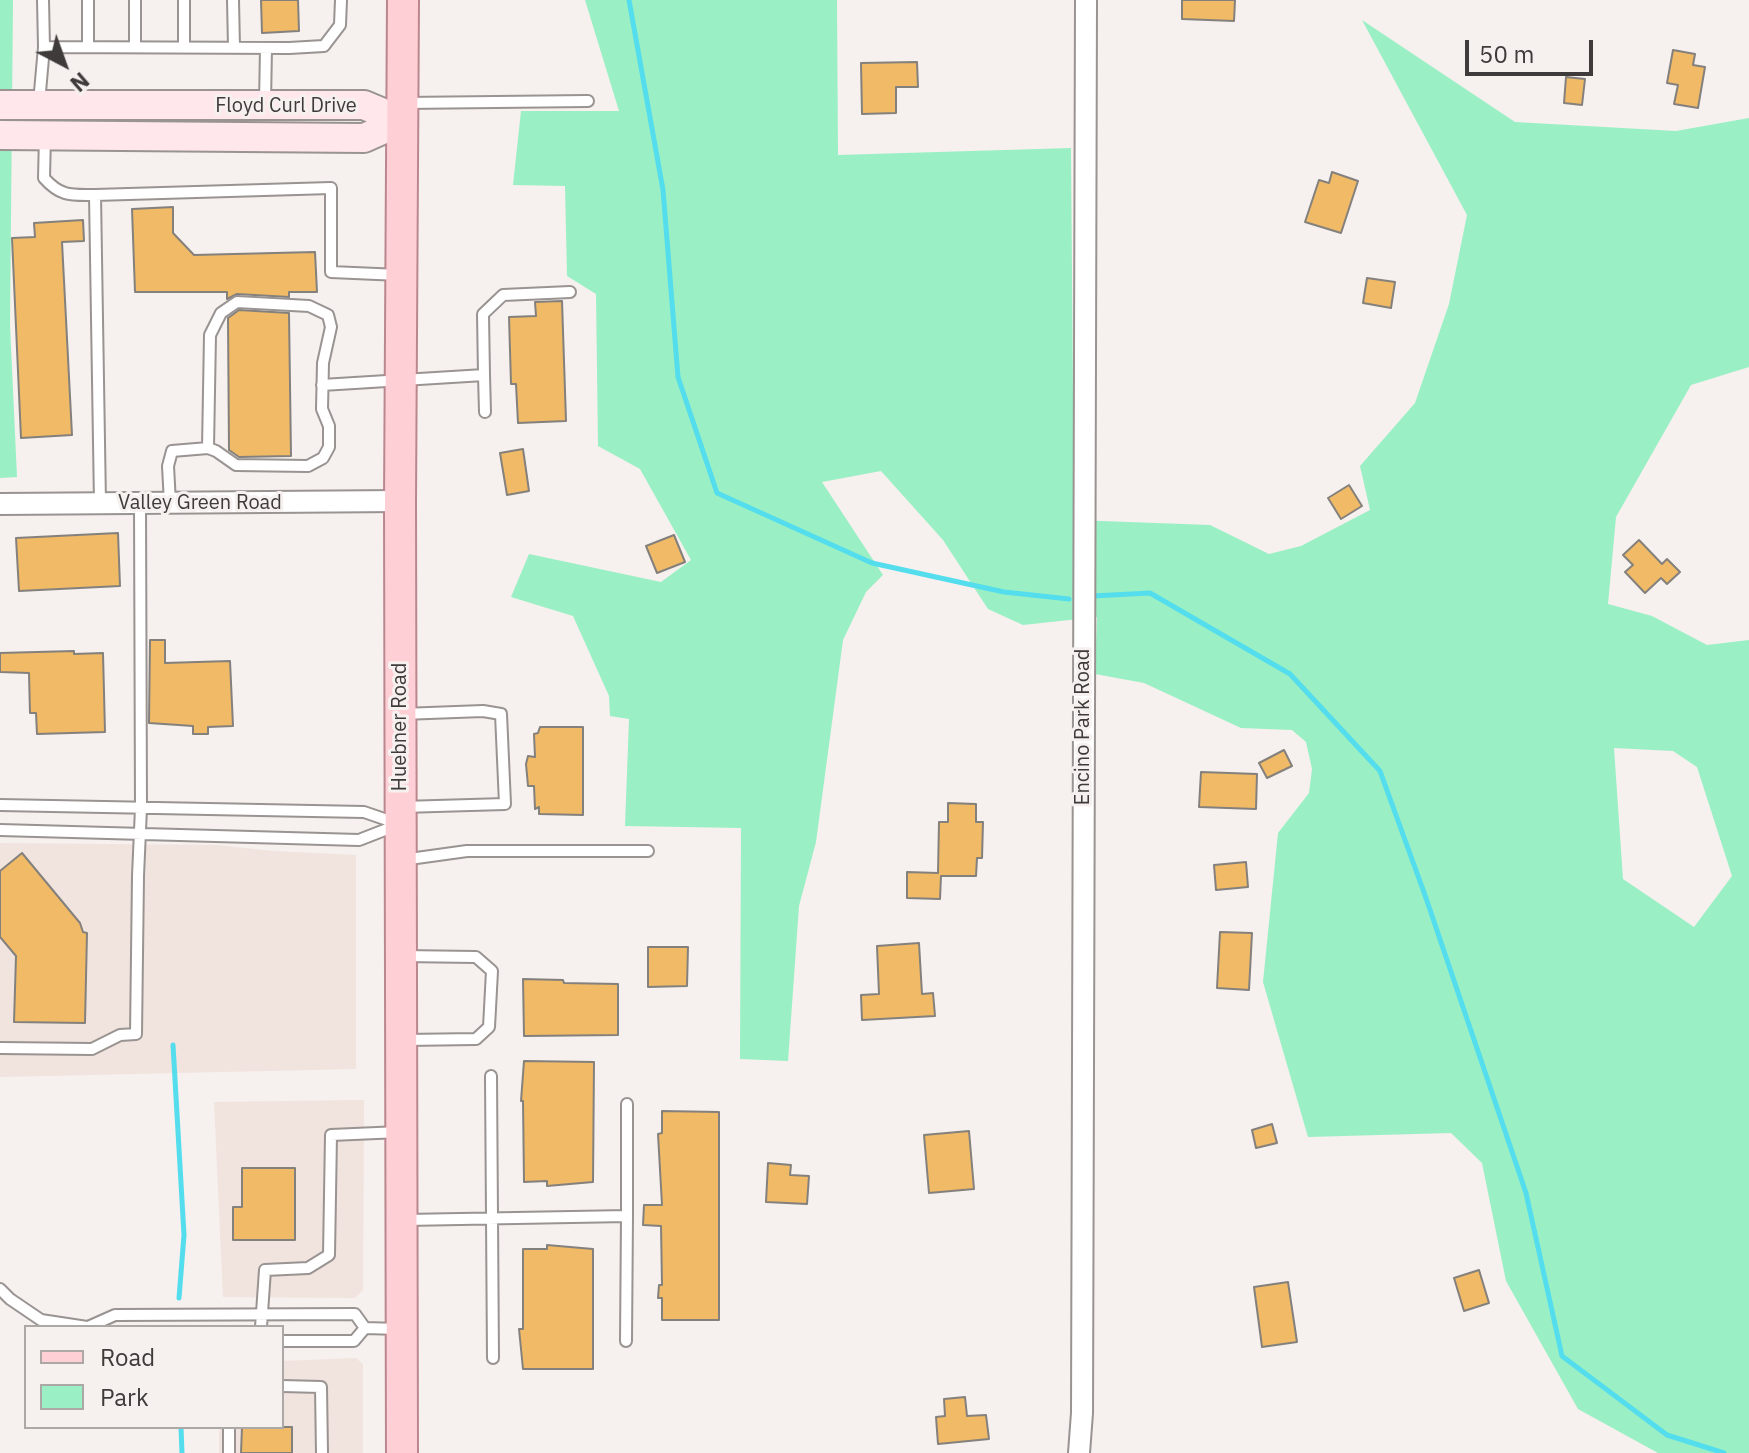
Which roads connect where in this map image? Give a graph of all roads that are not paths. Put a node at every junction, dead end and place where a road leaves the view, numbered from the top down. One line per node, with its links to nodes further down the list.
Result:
1 (43, 0): 9 (lane)
2 (88, 0): 10 (lane)
3 (135, 0): 11 (lane)
4 (184, 0): 12 (lane)
5 (233, 0): 13 (lane)
6 (341, 0): 14 (lane)
7 (403, 0): 19 (main road, Huebner Road)
8 (1086, 0): 67 (street, Encino Park Road)
9 (44, 47): 10 (lane); 17 (lane)
10 (88, 47): 11 (lane)
11 (135, 47): 12 (lane)
12 (184, 47): 13 (lane)
13 (234, 47): 14 (lane)
14 (266, 48): 18 (lane)
15 (588, 101): 19 (lane)
16 (0, 105): 17 (street, Floyd Curl Drive)
17 (39, 105): 18 (street, Floyd Curl Drive); 21 (street)
18 (265, 105): 19 (street, Floyd Curl Drive)
19 (402, 112): 21 (street, Floyd Curl Drive); 23 (main road, Huebner Road)
20 (0, 135): 21 (street, Floyd Curl Drive)
21 (45, 135): 22 (lane)
22 (95, 195): 23 (lane); 31 (lane)
23 (402, 276): 26 (main road, Huebner Road)
24 (570, 292): 25 (lane)
25 (484, 375): 26 (lane); 28 (lane)
26 (401, 380): 27 (lane); 30 (main road, Huebner Road)
27 (322, 385): 29 (lane); 29 (lane)
28 (485, 412)
29 (208, 448): 33 (lane)
30 (400, 501): 33 (street, Valley Green Road); 35 (main road, Huebner Road)
31 (100, 503): 32 (street, Valley Green Road); 34 (street, Valley Green Road)
32 (140, 503): 33 (street, Valley Green Road); 37 (lane)
33 (170, 503)
34 (0, 504)
35 (400, 714): 38 (main road, Huebner Road); 38 (lane)
36 (0, 805): 37 (lane)
37 (141, 808): 38 (lane); 40 (lane)
38 (401, 816): 40 (lane); 42 (main road, Huebner Road)
39 (0, 830): 40 (lane)
40 (140, 834): 45 (lane)
41 (648, 851): 42 (lane)
42 (400, 860): 43 (main road, Huebner Road)
43 (400, 956): 44 (main road, Huebner Road); 44 (lane)
44 (401, 1040): 48 (main road, Huebner Road)
45 (0, 1048)
46 (491, 1076): 50 (lane)
47 (627, 1104): 49 (lane)
48 (401, 1132): 51 (main road, Huebner Road); 53 (lane)
49 (627, 1216): 50 (lane); 60 (lane)
50 (492, 1217): 51 (lane); 61 (lane)
51 (403, 1220): 58 (main road, Huebner Road)
52 (0, 1289): 54 (lane)
53 (262, 1313): 55 (lane); 56 (lane); 57 (lane)
54 (74, 1325)
55 (92, 1325)
56 (261, 1325)
57 (365, 1328): 58 (lane); 59 (lane)
58 (401, 1329): 66 (main road, Huebner Road)
59 (284, 1341)
60 (626, 1341)
61 (493, 1358)
62 (284, 1386): 65 (lane)
63 (229, 1429): 64 (lane)
64 (229, 1453)
65 (322, 1453)
66 (402, 1453)
67 (1079, 1453)

